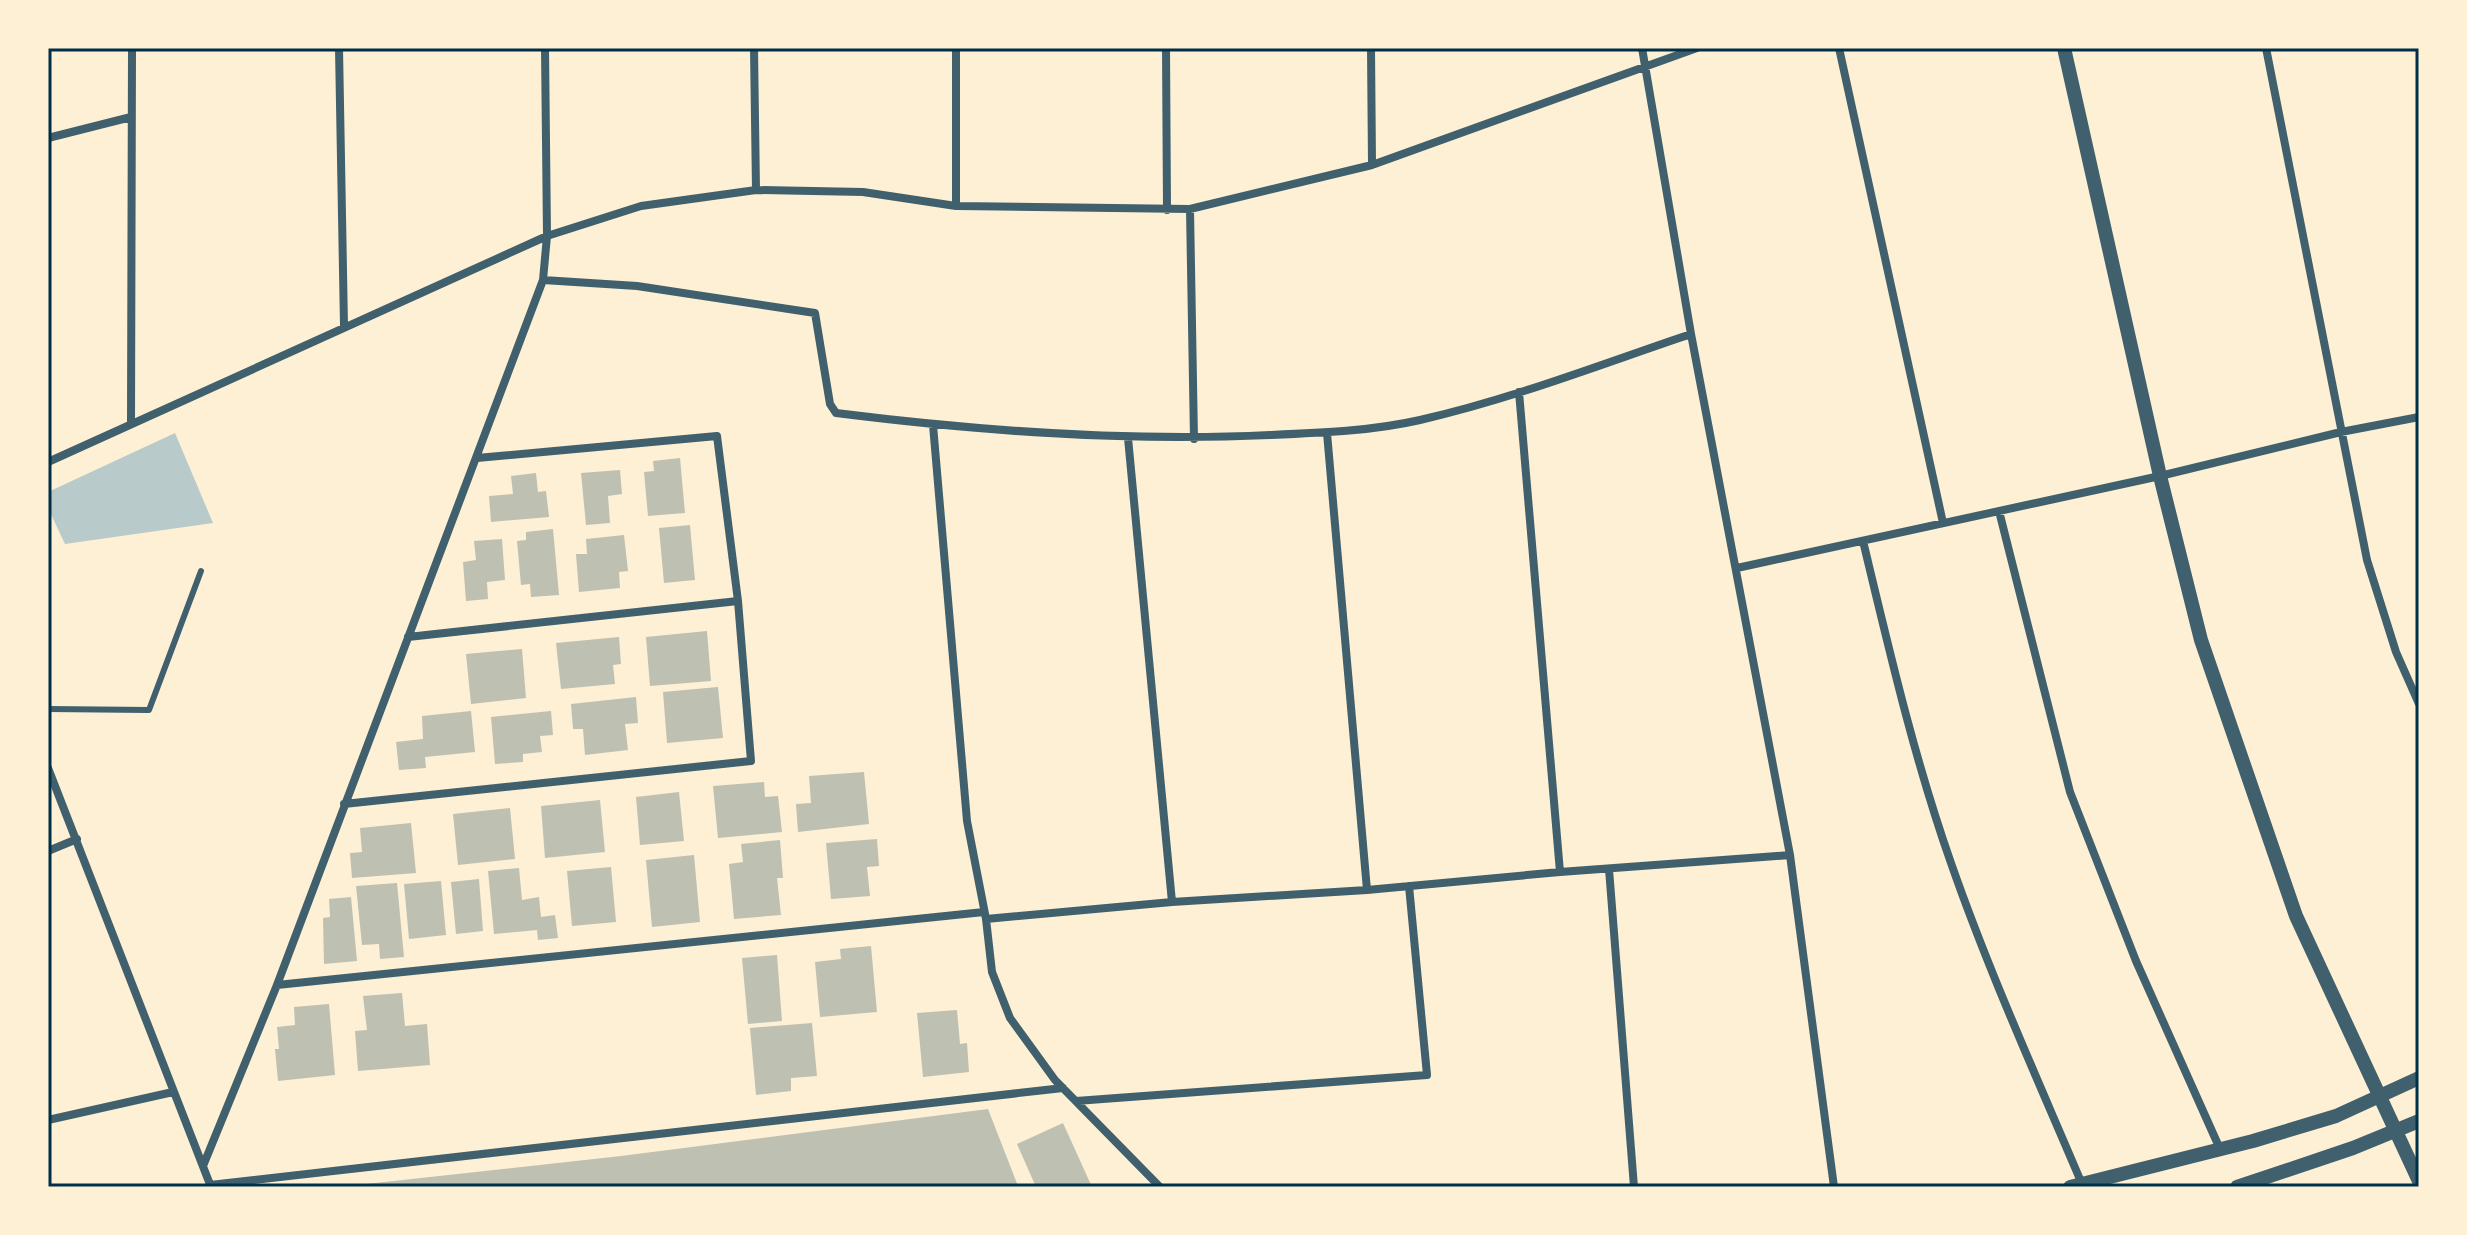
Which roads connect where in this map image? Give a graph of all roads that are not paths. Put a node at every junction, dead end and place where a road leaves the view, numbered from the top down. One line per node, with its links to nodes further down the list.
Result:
1 (132, 48): 14 (street)
2 (339, 48): 23 (street)
3 (545, 48): 21 (street)
4 (754, 48): 17 (street)
5 (956, 48): 18 (street)
6 (1166, 48): 20 (street)
7 (1371, 48): 16 (street)
8 (1642, 48): 13 (street)
9 (1697, 48): 13 (street)
10 (1839, 48): 37 (street)
11 (2064, 48): 35 (street)
12 (2266, 48): 29 (street)
13 (1644, 67): 16 (street); 24 (street)
14 (131, 117): 15 (street); 27 (street)
15 (48, 138)
16 (1372, 165): 19 (street)
17 (756, 190): 18 (street); 21 (street)
18 (956, 206): 20 (street)
19 (1190, 209): 20 (street); 32 (street)
20 (1167, 210)
21 (547, 236): 22 (street); 23 (street)
22 (543, 280): 28 (street); 33 (street)
23 (344, 326): 27 (street)
24 (1691, 334): 25 (street); 39 (street)
25 (1519, 392): 30 (street); 51 (street)
26 (2419, 417): 29 (street)
27 (131, 424): 34 (street)
28 (933, 425): 31 (street); 55 (street)
29 (2341, 432): 35 (street); 43 (street)
30 (1327, 433): 32 (street); 53 (street)
31 (1128, 438): 32 (street); 54 (street)
32 (1194, 439)
33 (477, 458): 41 (street); 42 (street)
34 (48, 462)
35 (2160, 476): 36 (street); 60 (street)
36 (1999, 511): 37 (street); 65 (street)
37 (1943, 523): 38 (street)
38 (1863, 541): 39 (street); 68 (street)
39 (1737, 568): 49 (street)
40 (201, 571): 44 (lane)
41 (738, 601): 42 (street); 46 (street)
42 (408, 637): 46 (street)
43 (2419, 704)
44 (48, 709)
45 (48, 768): 47 (street)
46 (344, 804): 56 (street)
47 (77, 839): 48 (street); 59 (street)
48 (48, 851)
49 (1790, 855): 50 (street); 72 (street)
50 (1609, 869): 51 (street); 71 (street)
51 (1560, 872): 52 (street)
52 (1409, 886): 53 (street); 61 (street)
53 (1367, 890): 54 (street)
54 (1172, 902): 55 (street)
55 (985, 916): 56 (street); 58 (street)
56 (277, 985): 66 (street)
57 (2419, 1078): 60 (street)
58 (1063, 1088): 61 (street); 69 (street)
59 (173, 1092): 62 (street); 66 (street)
60 (2381, 1095): 64 (street); 65 (street)
61 (1076, 1101): 70 (street)
62 (48, 1120)
63 (2419, 1121): 64 (street)
64 (2397, 1130): 67 (street); 73 (street)
65 (2220, 1149): 68 (street)
66 (203, 1166): 69 (street)
67 (2419, 1181)
68 (2076, 1185)
69 (211, 1186)
70 (1160, 1187)
71 (1634, 1187)
72 (1834, 1187)
73 (2237, 1187)

